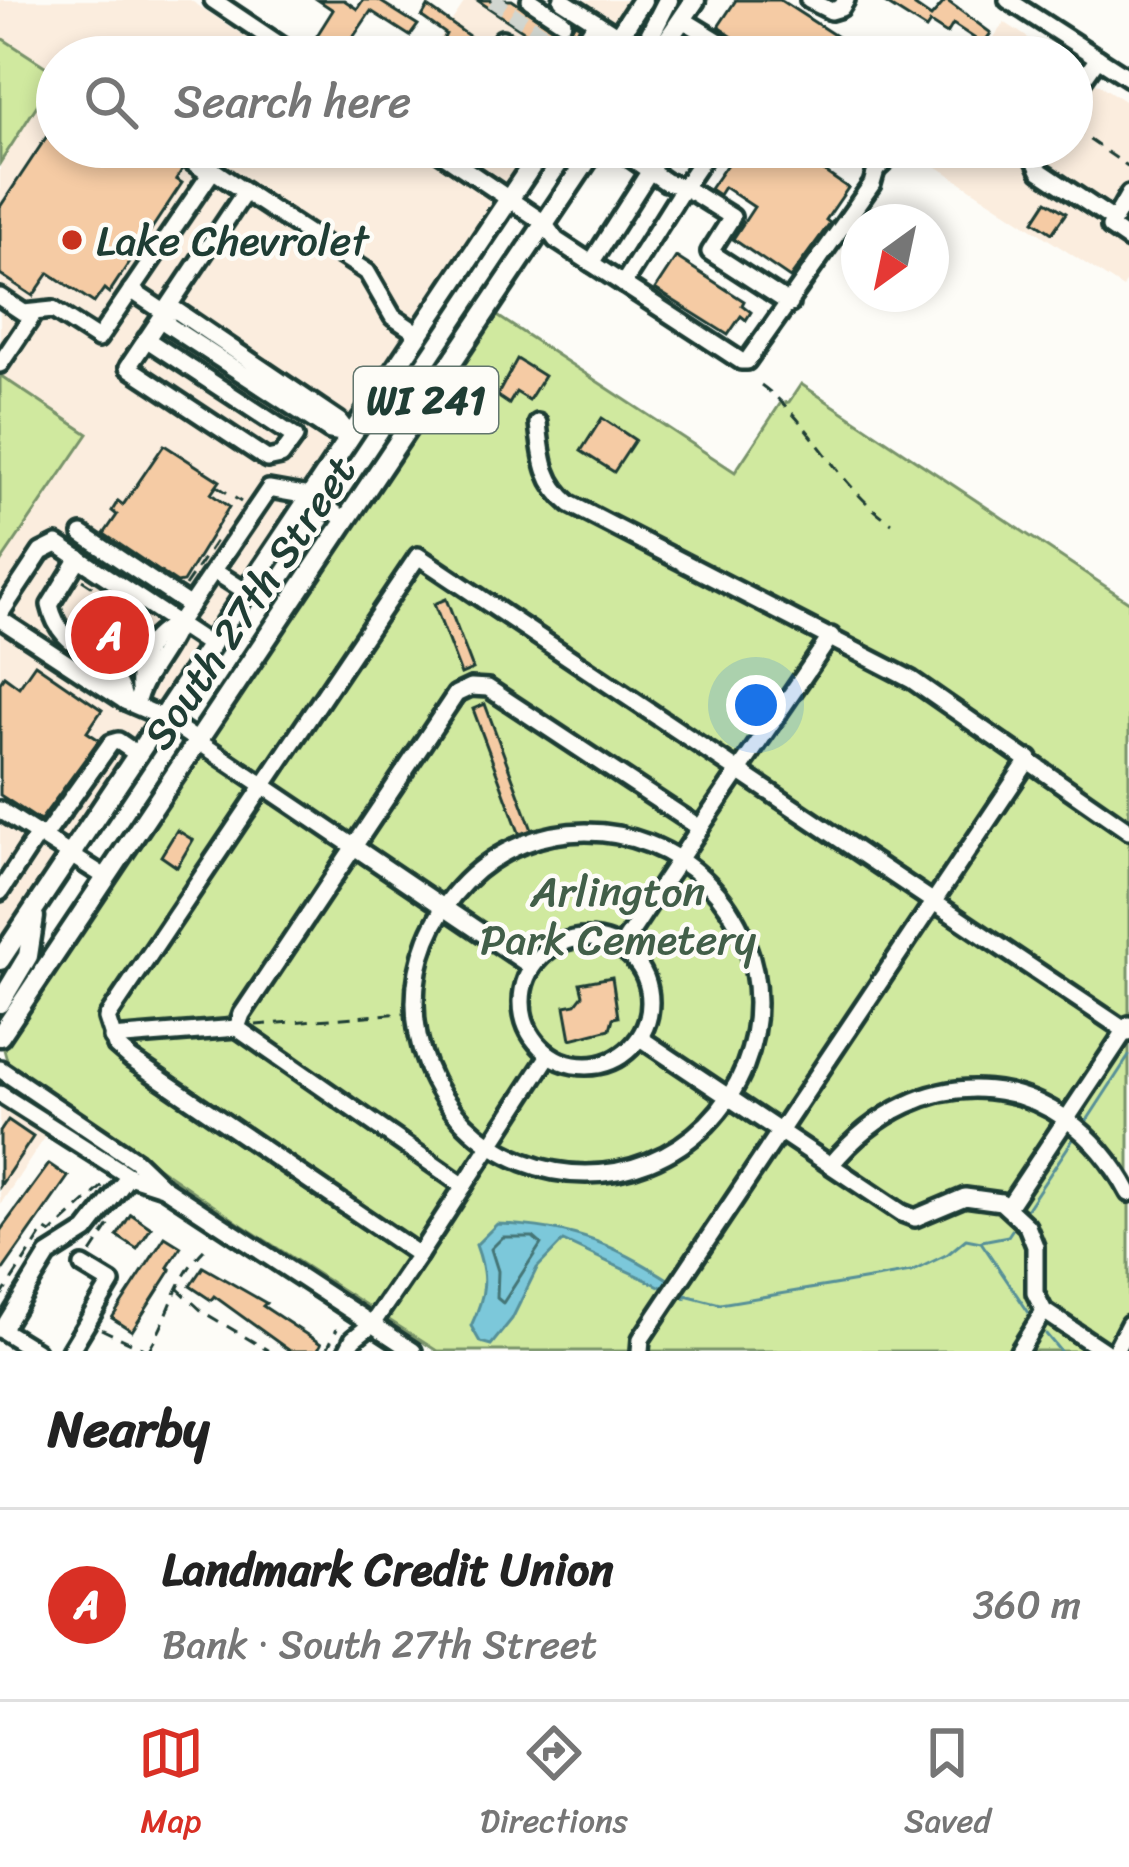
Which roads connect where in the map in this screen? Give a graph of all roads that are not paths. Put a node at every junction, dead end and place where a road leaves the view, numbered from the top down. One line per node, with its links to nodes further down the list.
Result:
1 (213, 0): 15 (street)
2 (530, 0): 14 (street)
3 (562, 0): 14 (street)
4 (642, 0): 17 (main road)
5 (668, 0): 18 (main road)
6 (695, 0): 13 (main road)
7 (809, 0): 10 (street)
8 (821, 0): 9 (street)
9 (836, 0)
10 (846, 0)
11 (1008, 0): 12 (street)
12 (1035, 7): 21 (street)
13 (682, 19): 19 (main road); 20 (street)
14 (581, 28): 16 (street); 17 (street)
15 (267, 36)
16 (578, 36)
17 (618, 36)
18 (650, 36)
19 (670, 36)
20 (706, 36)
21 (1071, 36)
22 (1093, 54): 23 (street)
23 (1098, 58): 24 (street); 25 (street)
24 (1093, 65)
25 (1129, 78)
26 (204, 168): 38 (street)
27 (210, 168): 38 (street)
28 (463, 168): 42 (street)
29 (530, 168): 42 (main road, South 27th Street / WI 241)
30 (581, 168): 44 (main road, South 27th Street / WI 241)
31 (646, 168): 37 (street)
32 (652, 168): 37 (street)
33 (697, 168): 39 (street)
34 (878, 168): 36 (street)
35 (1039, 168): 43 (street)
36 (876, 170): 50 (street)
37 (650, 171): 39 (street); 46 (street)
38 (211, 172): 40 (street); 48 (street)
39 (684, 187): 47 (street); 50 (street)
40 (244, 192): 51 (street); 53 (street)
41 (1129, 194): 43 (street)
42 (509, 199): 44 (street); 53 (main road, South 27th Street / WI 241)
43 (1112, 219): 45 (street)
44 (543, 223): 46 (street); 59 (main road, South 27th Street / WI 241)
45 (1129, 240)
46 (591, 263): 47 (street)
47 (623, 284): 50 (street)
48 (131, 290): 51 (street); 52 (street)
49 (1, 301): 52 (street)
50 (790, 304)
51 (164, 312): 54 (street); 57 (street)
52 (24, 314): 55 (street)
53 (417, 334): 57 (main road, South 27th Street / WI 241)
54 (146, 339): 54 (street)
55 (0, 364)
56 (538, 423): 66 (street)
57 (350, 434): 58 (main road, South 27th Street / WI 241)
58 (309, 496): 59 (street); 61 (street); 62 (main road, South 27th Street / WI 241)
59 (346, 520): 70 (main road, South 27th Street / WI 241)
60 (74, 555): 63 (street); 64 (street); 65 (street); 68 (street)
61 (214, 571): 62 (street); 63 (street)
62 (245, 591): 67 (main road, South 27th Street / WI 241)
63 (190, 606): 65 (street)
64 (0, 616): 68 (street)
65 (178, 623): 67 (street); 68 (street)
66 (831, 636): 71 (street); 73 (street)
67 (210, 645): 69 (main road, South 27th Street / WI 241)
68 (134, 698): 69 (street)
69 (162, 717): 70 (street); 72 (main road, South 27th Street / WI 241)
70 (198, 743): 74 (street); 82 (main road, South 27th Street / WI 241)
71 (1029, 759): 77 (street); 84 (street)
72 (132, 761): 78 (street); 80 (main road, South 27th Street / WI 241)
73 (738, 772): 74 (street); 76 (street); 84 (street)
74 (263, 787): 79 (street); 95 (street)
75 (3, 819): 78 (street)
76 (700, 828): 79 (street); 81 (street)
77 (1129, 831)
78 (41, 836): 80 (street); 83 (street)
79 (354, 847): 85 (street); 91 (street)
80 (70, 855): 82 (street); 86 (main road, South 27th Street / WI 241)
81 (680, 859): 85 (street); 87 (street); 98 (street)
82 (107, 878): 93 (main road, South 27th Street / WI 241)
83 (0, 892)
84 (933, 903): 92 (street); 101 (street)
85 (443, 908): 89 (street); 102 (street)
86 (14, 942): 88 (main road, South 27th Street / WI 241); 90 (main road)
87 (621, 947): 89 (street); 94 (street)
88 (0, 960)
89 (532, 967): 96 (street)
90 (0, 1004)
91 (237, 1028): 95 (street); 105 (street)
92 (1128, 1030): 100 (street)
93 (0, 1036)
94 (640, 1038): 96 (street); 98 (street)
95 (112, 1039): 109 (street)
96 (549, 1055): 102 (street)
97 (0, 1070): 106 (street)
98 (730, 1098): 101 (street); 102 (street)
99 (2, 1099): 104 (street)
100 (1067, 1118): 103 (street); 107 (street); 108 (street)
101 (780, 1131): 103 (street); 118 (street)
102 (490, 1146): 105 (street)
103 (831, 1165): 108 (street)
104 (129, 1177): 106 (street); 114 (street)
105 (464, 1186): 109 (street)
106 (163, 1187): 112 (street)
107 (1129, 1193)
108 (1008, 1207): 111 (street)
109 (419, 1256): 112 (street)
110 (83, 1266): 115 (street)
111 (1044, 1311): 119 (street); 120 (street)
112 (372, 1324): 116 (street); 117 (street)
113 (1129, 1324): 121 (street)
114 (36, 1351)
115 (70, 1351)
116 (347, 1351)
117 (412, 1351)
118 (640, 1351)
119 (1019, 1351)
120 (1104, 1351)
121 (1115, 1351)

